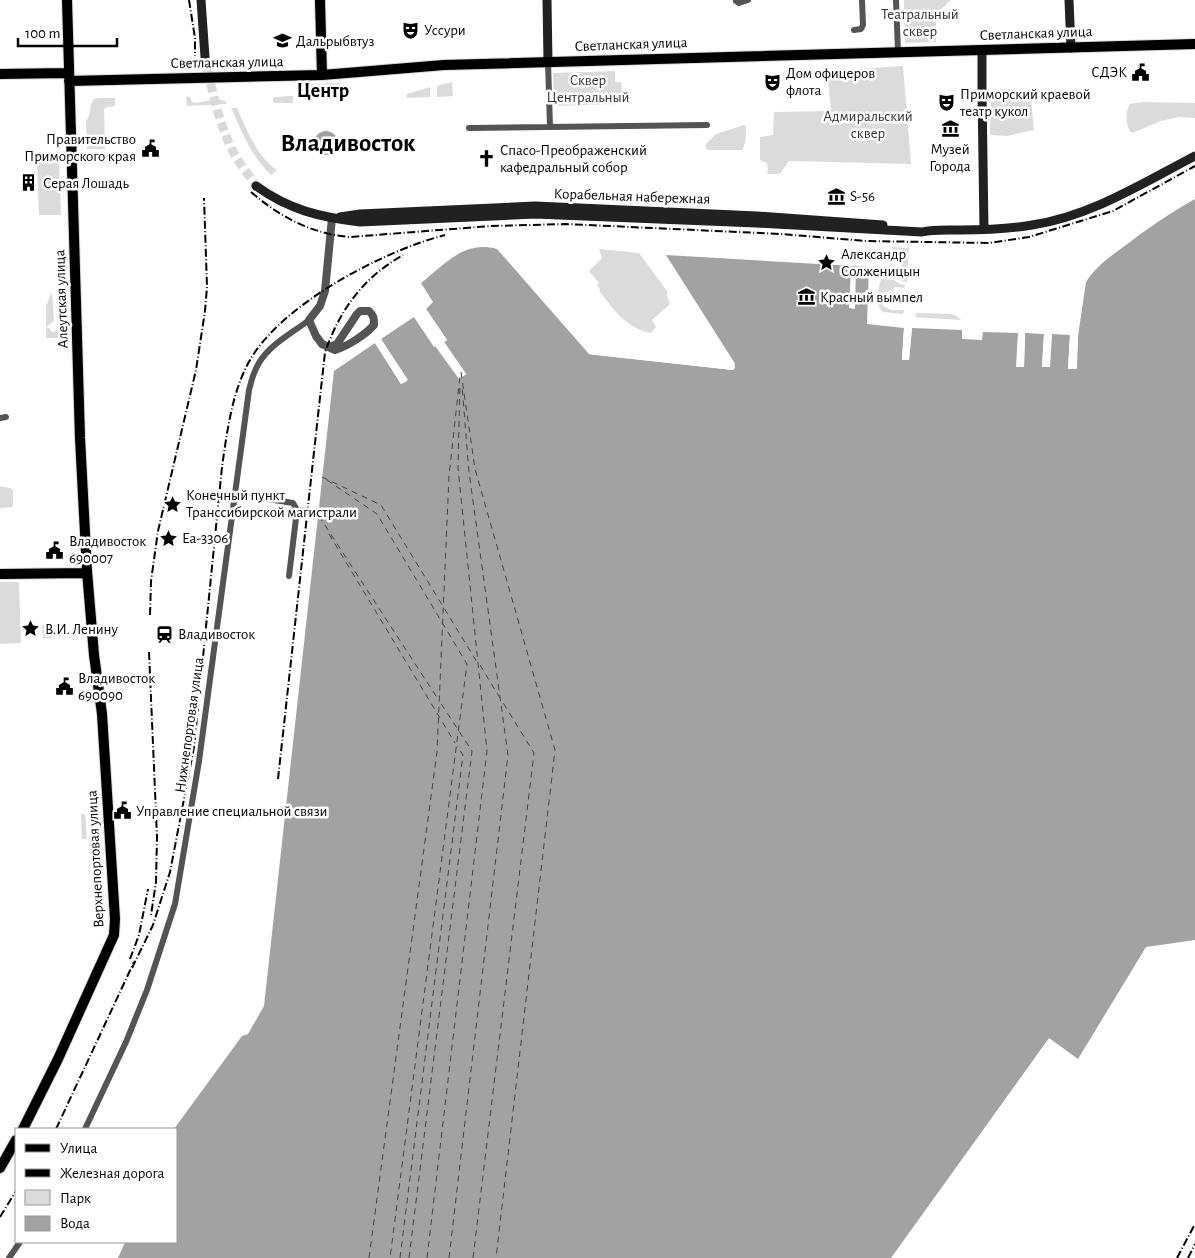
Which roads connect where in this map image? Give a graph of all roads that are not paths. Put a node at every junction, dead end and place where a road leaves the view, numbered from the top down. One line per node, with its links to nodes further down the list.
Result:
1 (67, 0): 19 (main road, Алеутская улица)
2 (201, 0): 15 (main road)
3 (320, 0): 18 (main road)
4 (547, 0): 16 (main road)
5 (748, 0): 9 (street)
6 (862, 0): 10 (street)
7 (896, 0): 14 (street)
8 (1069, 0): 12 (main road)
9 (736, 1)
10 (854, 30)
11 (1195, 44): 12 (main road, Светланская улица)
12 (1071, 48): 13 (main road, Светланская улица)
13 (982, 50): 14 (main road, Светланская улица); 26 (main road)
14 (898, 52): 16 (main road, Светланская улица)
15 (205, 57)
16 (548, 62): 18 (main road, Светланская улица); 21 (street)
17 (0, 74): 19 (main road, Светланская улица)
18 (322, 75): 19 (main road, Светланская улица)
19 (69, 77): 32 (main road, Алеутская улица)
20 (707, 125): 21 (street)
21 (550, 127): 22 (street)
22 (469, 128)
23 (1195, 156): 26 (main road, Корабельная набережная)
24 (256, 186): 25 (main road, Корабельная набережная)
25 (332, 218): 26 (main road, Корабельная набережная); 27 (street, Нижнепортовая улица)
26 (984, 229)
27 (309, 320): 28 (street); 29 (street, Нижнепортовая улица)
28 (329, 346): 28 (street)
29 (234, 494): 30 (street); 37 (street, Нижнепортовая улица)
30 (297, 510): 31 (street); 34 (street)
31 (317, 514)
32 (87, 573): 33 (main road); 35 (main road, Алеутская улица)
33 (0, 574)
34 (289, 576)
35 (89, 597): 36 (main road, Верхнепортовая улица)
36 (24, 1128)
37 (84, 1128)
38 (15, 1142): 39 (main road)
39 (0, 1168)
40 (19, 1243): 41 (street)
41 (9, 1258)

